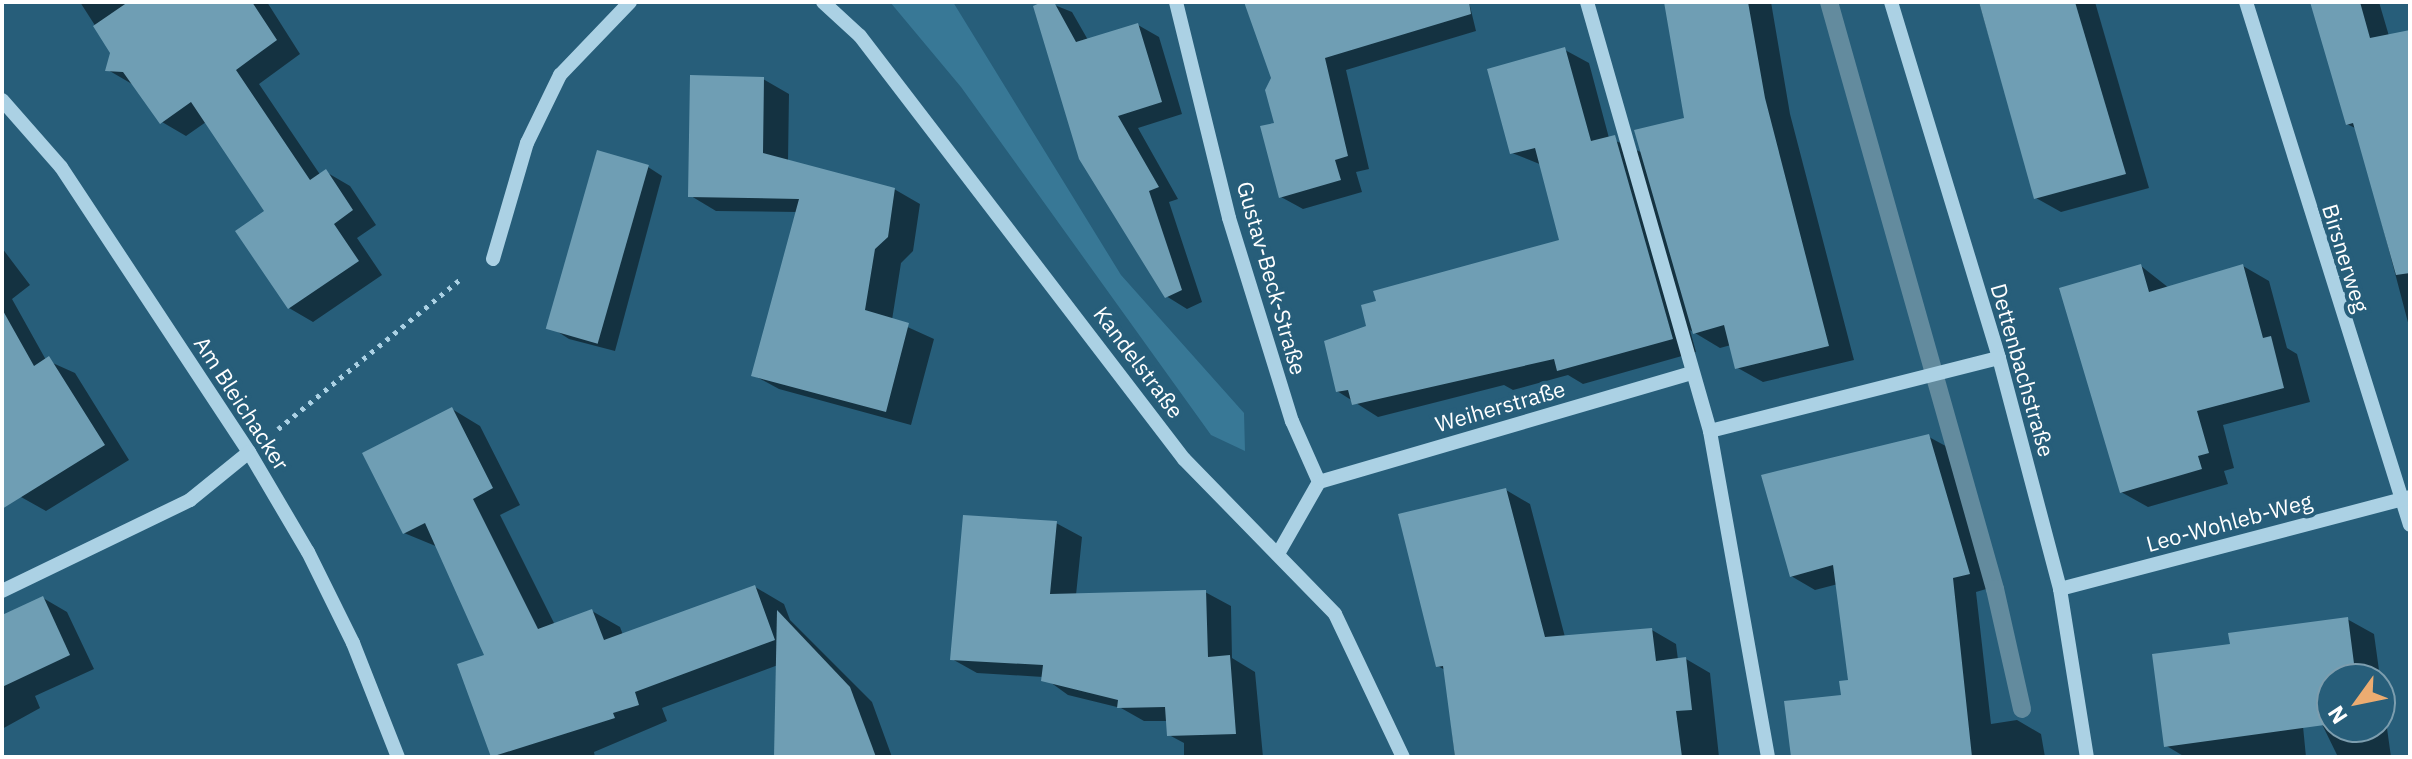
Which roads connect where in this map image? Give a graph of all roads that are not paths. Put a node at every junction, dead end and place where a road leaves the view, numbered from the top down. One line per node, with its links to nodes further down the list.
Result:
1 (630, 2): 8 (street)
2 (823, 2): 16 (street, Kandelstraße)
3 (1176, 2): 13 (street, Gustav-Beck-Straße)
4 (1587, 2): 10 (street)
5 (1891, 2): 9 (street, Dettenbachstraße)
6 (2246, 2): 14 (street, Birsnerweg)
7 (2, 100): 12 (street, Am Bleichacker)
8 (493, 259)
9 (1999, 358): 11 (street); 17 (street, Dettenbachstraße)
10 (1692, 373): 11 (street); 13 (street, Weiherstraße)
11 (1710, 431): 21 (street)
12 (249, 452): 18 (street); 19 (street, Am Bleichacker)
13 (1319, 482): 16 (street)
14 (2404, 499): 15 (street, Birsnerweg); 17 (street, Leo-Wohleb-Weg)
15 (2410, 525)
16 (1278, 554): 20 (street, Kandelstraße)
17 (2060, 589): 22 (street, Dettenbachstraße)
18 (2, 591)
19 (398, 757)
20 (1403, 757)
21 (1768, 757)
22 (2087, 757)

